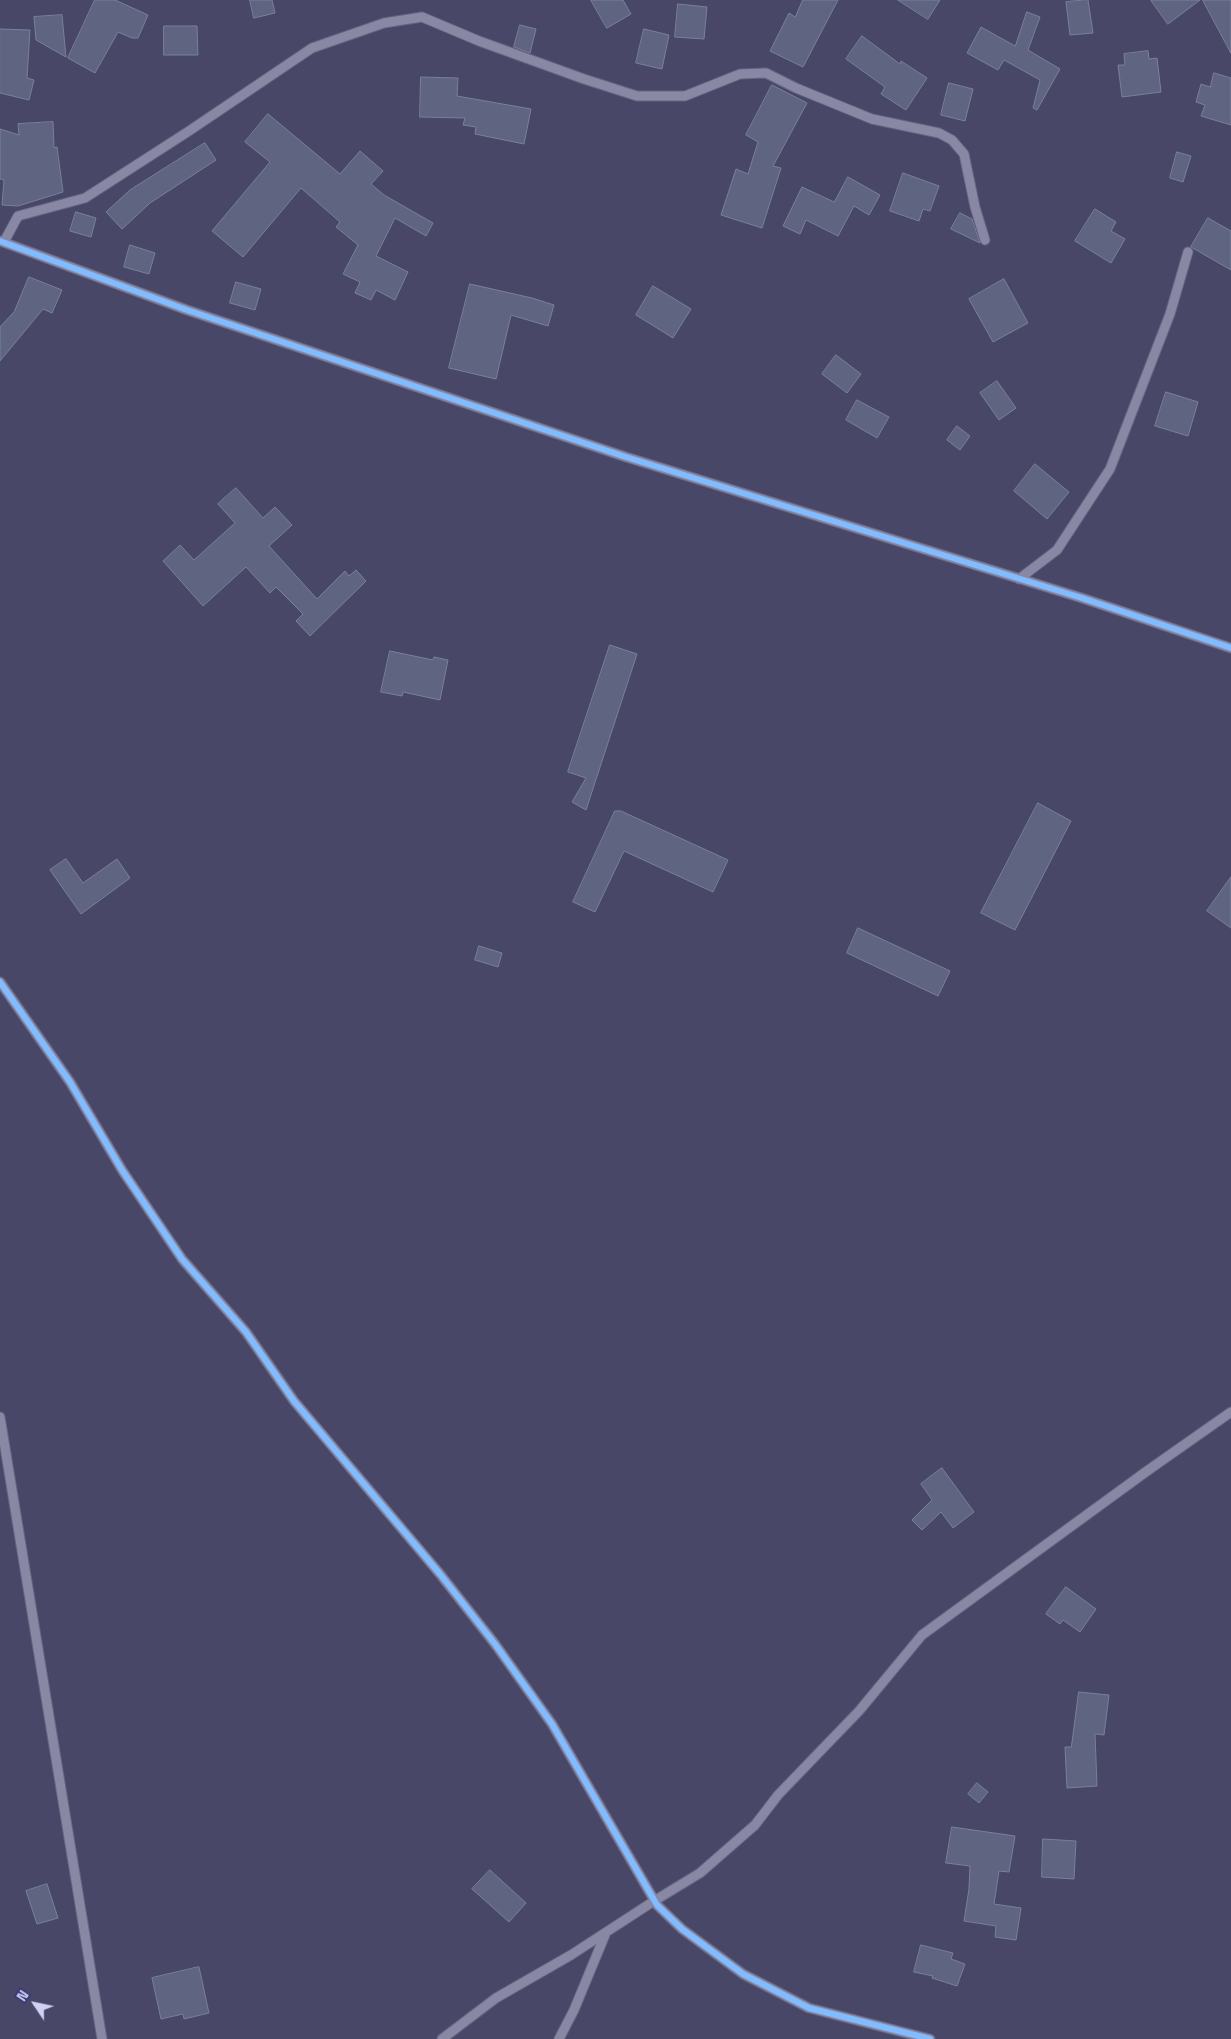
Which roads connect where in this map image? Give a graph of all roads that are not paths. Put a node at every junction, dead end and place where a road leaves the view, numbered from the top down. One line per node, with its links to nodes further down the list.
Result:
1 (985, 240): 2 (street)
2 (2, 241): 4 (street)
3 (1188, 252): 4 (street)
4 (1019, 578): 5 (street)
5 (1231, 648)
6 (0, 982): 9 (street)
7 (1231, 1412): 9 (street)
8 (0, 1417): 11 (street)
9 (654, 1900): 10 (street); 14 (street)
10 (605, 1934): 12 (street); 13 (street)
11 (102, 2039)
12 (442, 2039)
13 (559, 2039)
14 (930, 2039)

